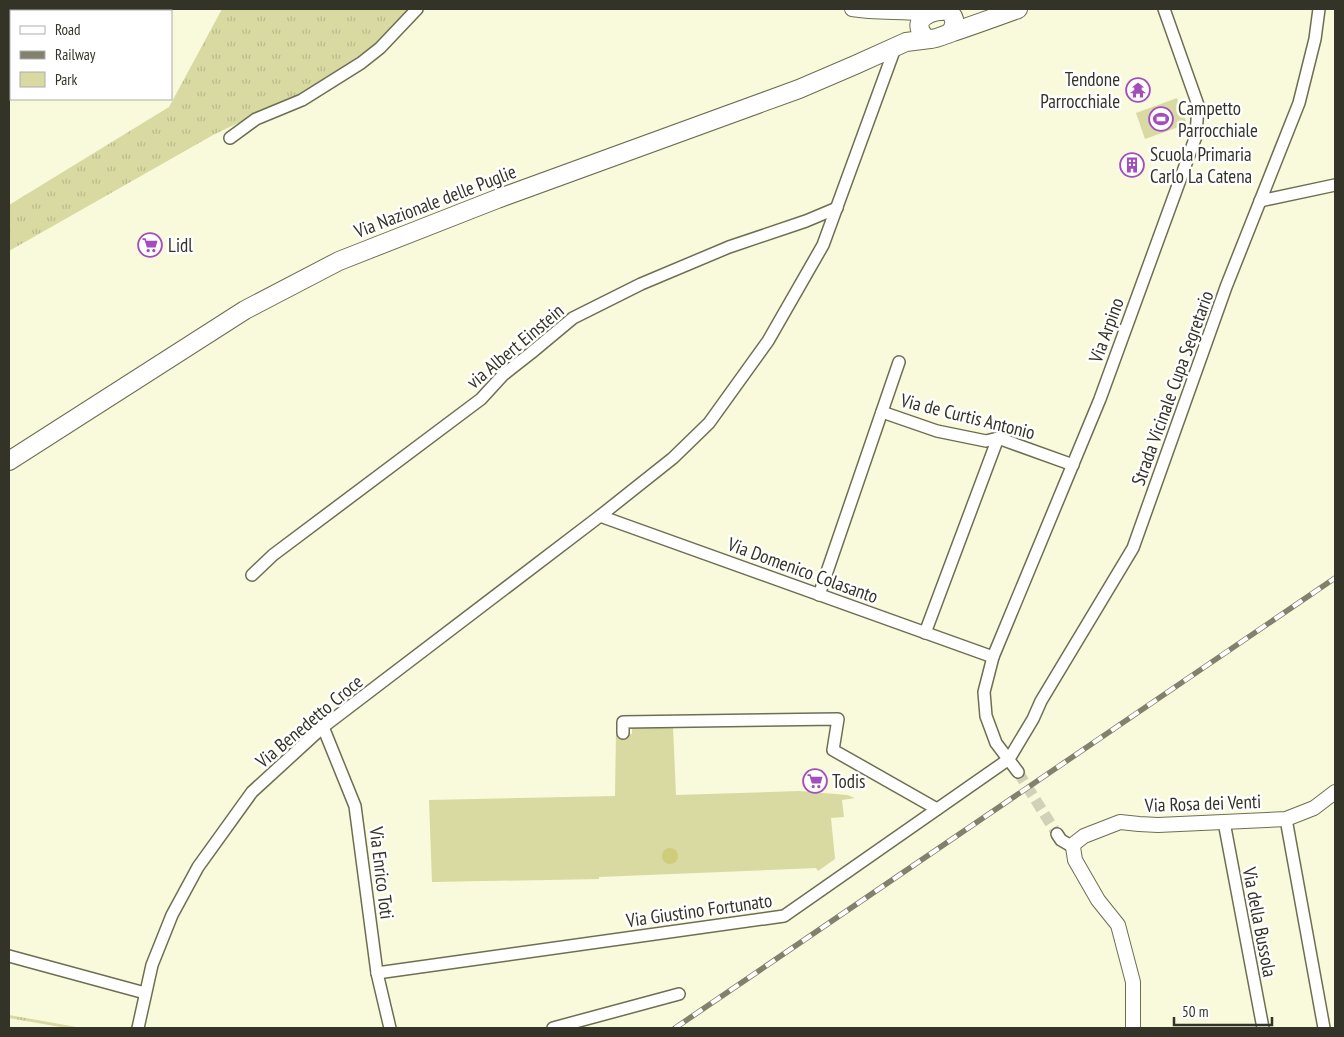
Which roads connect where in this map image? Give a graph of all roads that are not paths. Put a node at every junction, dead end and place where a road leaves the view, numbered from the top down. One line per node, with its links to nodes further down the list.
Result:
1 (417, 9): 11 (street)
2 (852, 9): 8 (street)
3 (1018, 9): 7 (main road)
4 (1164, 9): 19 (street, Via Arpino)
5 (1319, 9): 13 (street, Strada Vicinale Cupa Segretario)
6 (948, 10): 8 (main road); 9 (main road)
7 (975, 16): 9 (main road)
8 (924, 25): 9 (main road); 10 (main road, Via Nazionale delle Puglie)
9 (948, 34)
10 (901, 45): 14 (street, Via Benedetto Croce); 18 (main road, Via Nazionale delle Puglie)
11 (230, 138)
12 (1335, 185): 13 (street)
13 (1260, 201): 27 (street, Strada Vicinale Cupa Segretario)
14 (837, 208): 20 (street, Via Benedetto Croce); 21 (street, via Albert Einstein)
15 (899, 362): 16 (street)
16 (882, 412): 17 (street, Via de Curtis Antonio); 22 (street)
17 (998, 438): 19 (street, Via de Curtis Antonio); 23 (street)
18 (9, 461)
19 (1073, 465): 24 (street, Via Arpino)
20 (600, 516): 22 (street, Via Domenico Colasanto); 25 (street, Via Benedetto Croce)
21 (252, 575)
22 (819, 595): 23 (street, Via Domenico Colasanto)
23 (926, 633): 24 (street, Via Domenico Colasanto)
24 (993, 657): 27 (street, Via Arpino)
25 (323, 727): 36 (street, Via Enrico Toti); 37 (street, Via Benedetto Croce)
26 (623, 733): 30 (street)
27 (1009, 759): 28 (street, Via Arpino); 30 (street, Via Giustino Fortunato)
28 (1018, 772)
29 (1335, 792): 31 (street, Via Rosa dei Venti)
30 (937, 809): 36 (street, Via Giustino Fortunato)
31 (1286, 820): 32 (street, Via Rosa dei Venti); 44 (street)
32 (1224, 822): 34 (street, Via Rosa dei Venti); 43 (street, Via della Bussola)
33 (1058, 834): 34 (street)
34 (1073, 847): 42 (street)
35 (9, 956): 37 (street)
36 (377, 973): 40 (street, Via Enrico Toti)
37 (145, 993): 39 (street, Via Benedetto Croce)
38 (679, 994): 41 (street)
39 (138, 1028)
40 (390, 1028)
41 (553, 1028)
42 (1134, 1028)
43 (1263, 1028)
44 (1324, 1028)

